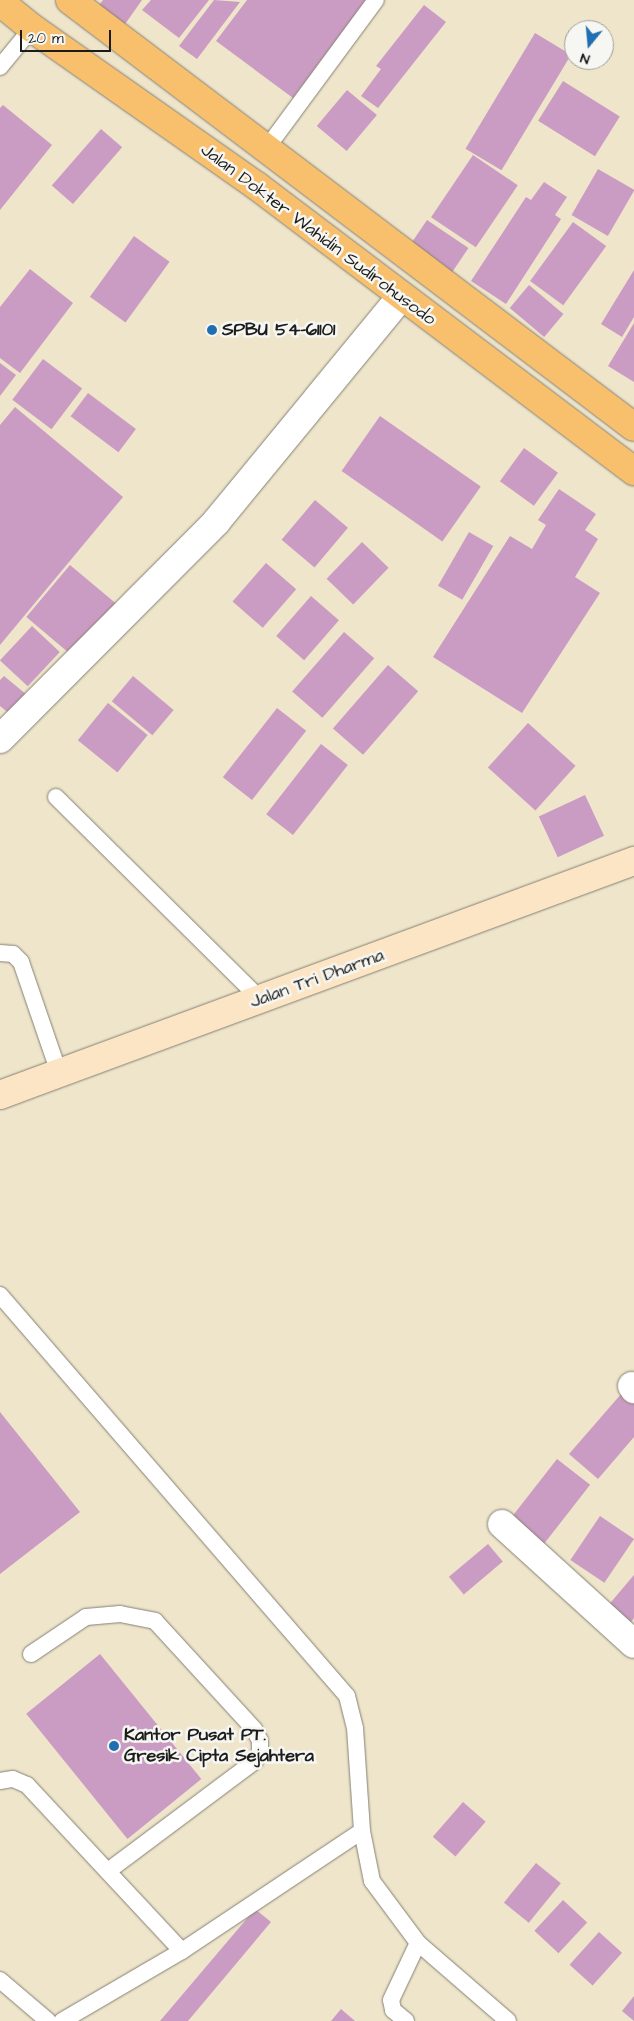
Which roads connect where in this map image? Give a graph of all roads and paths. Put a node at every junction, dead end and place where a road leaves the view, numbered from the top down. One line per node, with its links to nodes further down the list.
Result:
1 (70, 0): 6 (highway)
2 (376, 0): 6 (lane)
3 (0, 2): 4 (highway, Jalan Dokter Wahidin Sudirohusodo)
4 (32, 28): 5 (lane); 7 (highway, Jalan Dokter Wahidin Sudirohusodo)
5 (0, 68)
6 (266, 149): 8 (highway)
7 (401, 297): 9 (highway, Jalan Dokter Wahidin Sudirohusodo); 10 (street)
8 (634, 427)
9 (634, 471)
10 (0, 739)
11 (56, 797): 14 (lane)
12 (634, 861): 14 (main road, Jalan Tri Dharma)
13 (0, 953): 15 (lane)
14 (261, 1000): 15 (main road, Jalan Tri Dharma)
15 (59, 1073): 16 (main road, Jalan Tri Dharma)
16 (0, 1095)
17 (0, 1295): 22 (lane)
18 (502, 1524): 19 (street)
19 (634, 1644)
20 (32, 1654): 23 (lane)
21 (0, 1781): 23 (lane)
22 (362, 1831): 24 (lane); 25 (lane)
23 (108, 1871): 25 (lane)
24 (418, 1943): 29 (lane); 30 (lane)
25 (182, 1950): 28 (lane)
26 (0, 1980): 27 (lane)
27 (48, 2021)
28 (62, 2021)
29 (406, 2021)
30 (508, 2021)

